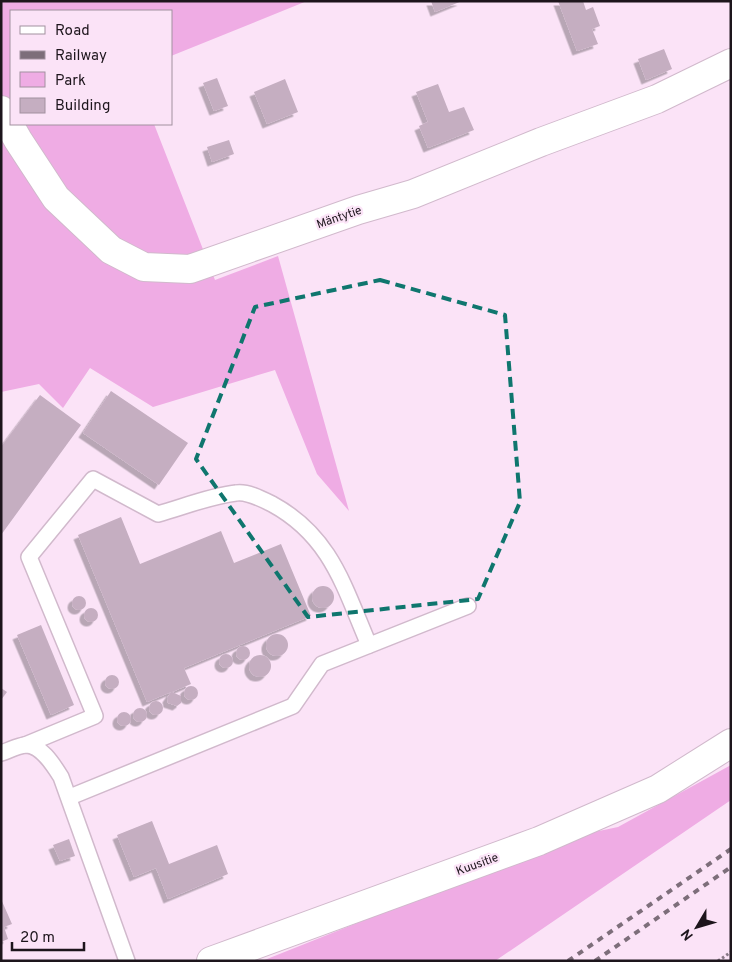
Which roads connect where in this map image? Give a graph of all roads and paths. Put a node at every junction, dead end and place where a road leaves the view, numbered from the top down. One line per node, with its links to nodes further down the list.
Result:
1 (731, 63): 2 (street, Mäntytie)
2 (1, 110)
3 (468, 606): 4 (lane)
4 (369, 645): 6 (lane); 8 (lane)
5 (731, 743): 11 (street, Kuusitie)
6 (25, 745): 7 (lane); 8 (lane)
7 (1, 753)
8 (70, 797): 10 (lane)
9 (731, 952): 12 (path)
10 (127, 961)
11 (212, 961)
12 (718, 961)

